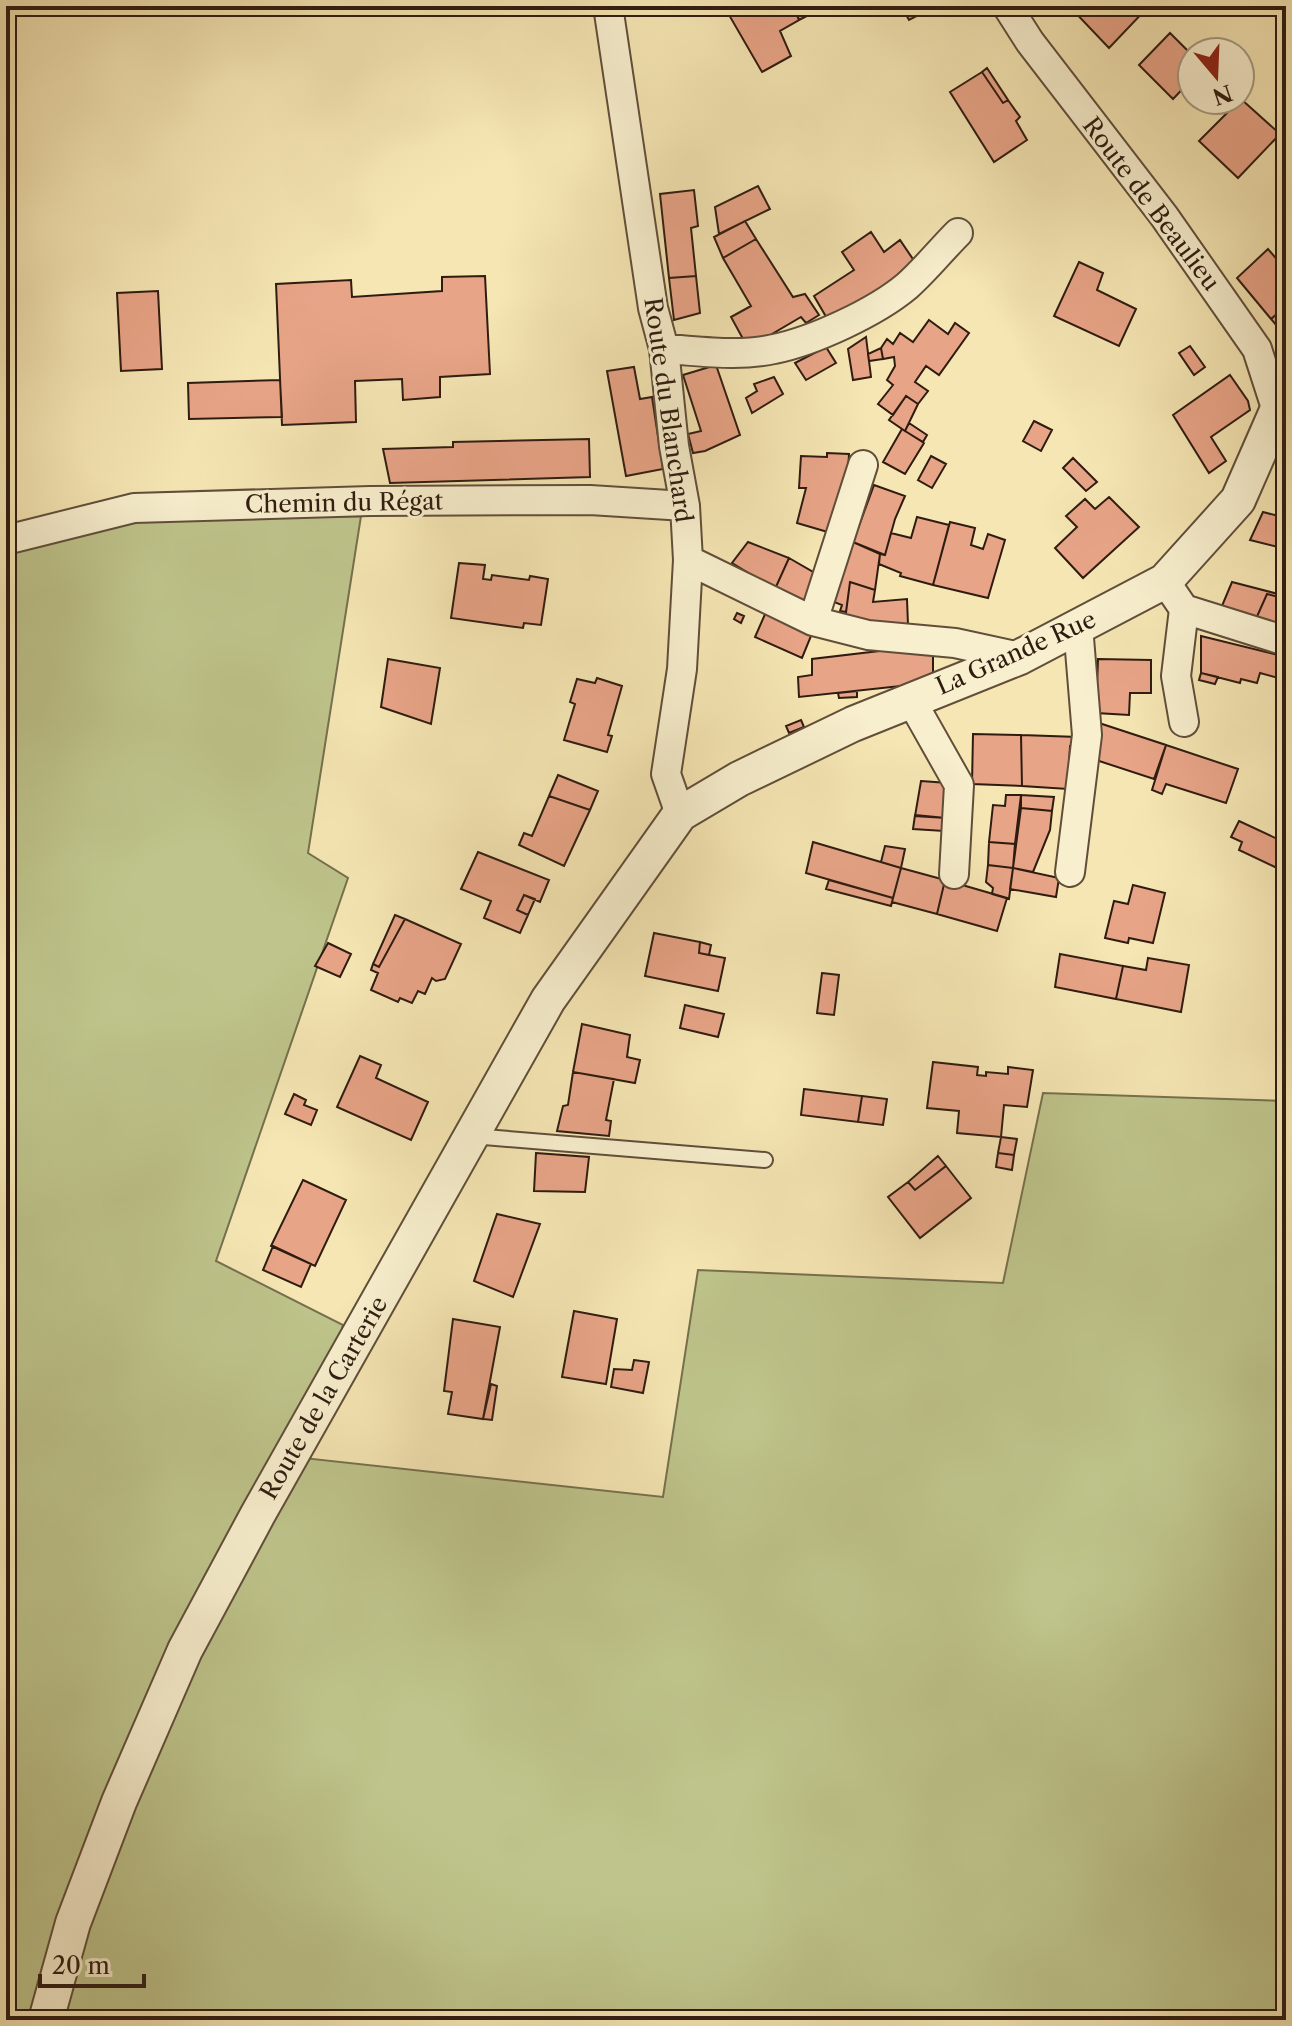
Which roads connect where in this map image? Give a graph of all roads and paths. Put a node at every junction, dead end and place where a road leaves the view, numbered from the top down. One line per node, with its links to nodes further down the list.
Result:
1 (608, 6): 4 (street, Route du Blanchard)
2 (1007, 6): 5 (street, Route de Beaulieu)
3 (958, 233): 4 (street)
4 (664, 349): 7 (street, Route du Blanchard)
5 (1282, 408): 10 (street, La Grande Rue)
6 (863, 465): 12 (street)
7 (685, 506): 8 (street, Chemin du Régat); 9 (street, Route du Blanchard)
8 (6, 540)
9 (688, 560): 12 (street); 18 (street, Route du Blanchard)
10 (1165, 581): 11 (street); 13 (street, La Grande Rue)
11 (1184, 609): 14 (street); 17 (street)
12 (813, 621): 15 (street)
13 (1078, 626): 15 (street, La Grande Rue); 19 (street)
14 (1286, 641)
15 (1020, 657): 16 (street, La Grande Rue)
16 (911, 700): 18 (street, La Grande Rue); 20 (street)
17 (1184, 722)
18 (680, 814): 21 (street, Route de la Carterie)
19 (1070, 872)
20 (954, 874)
21 (472, 1136): 22 (lane); 23 (street, Route de la Carterie)
22 (765, 1160)
23 (46, 2020)

